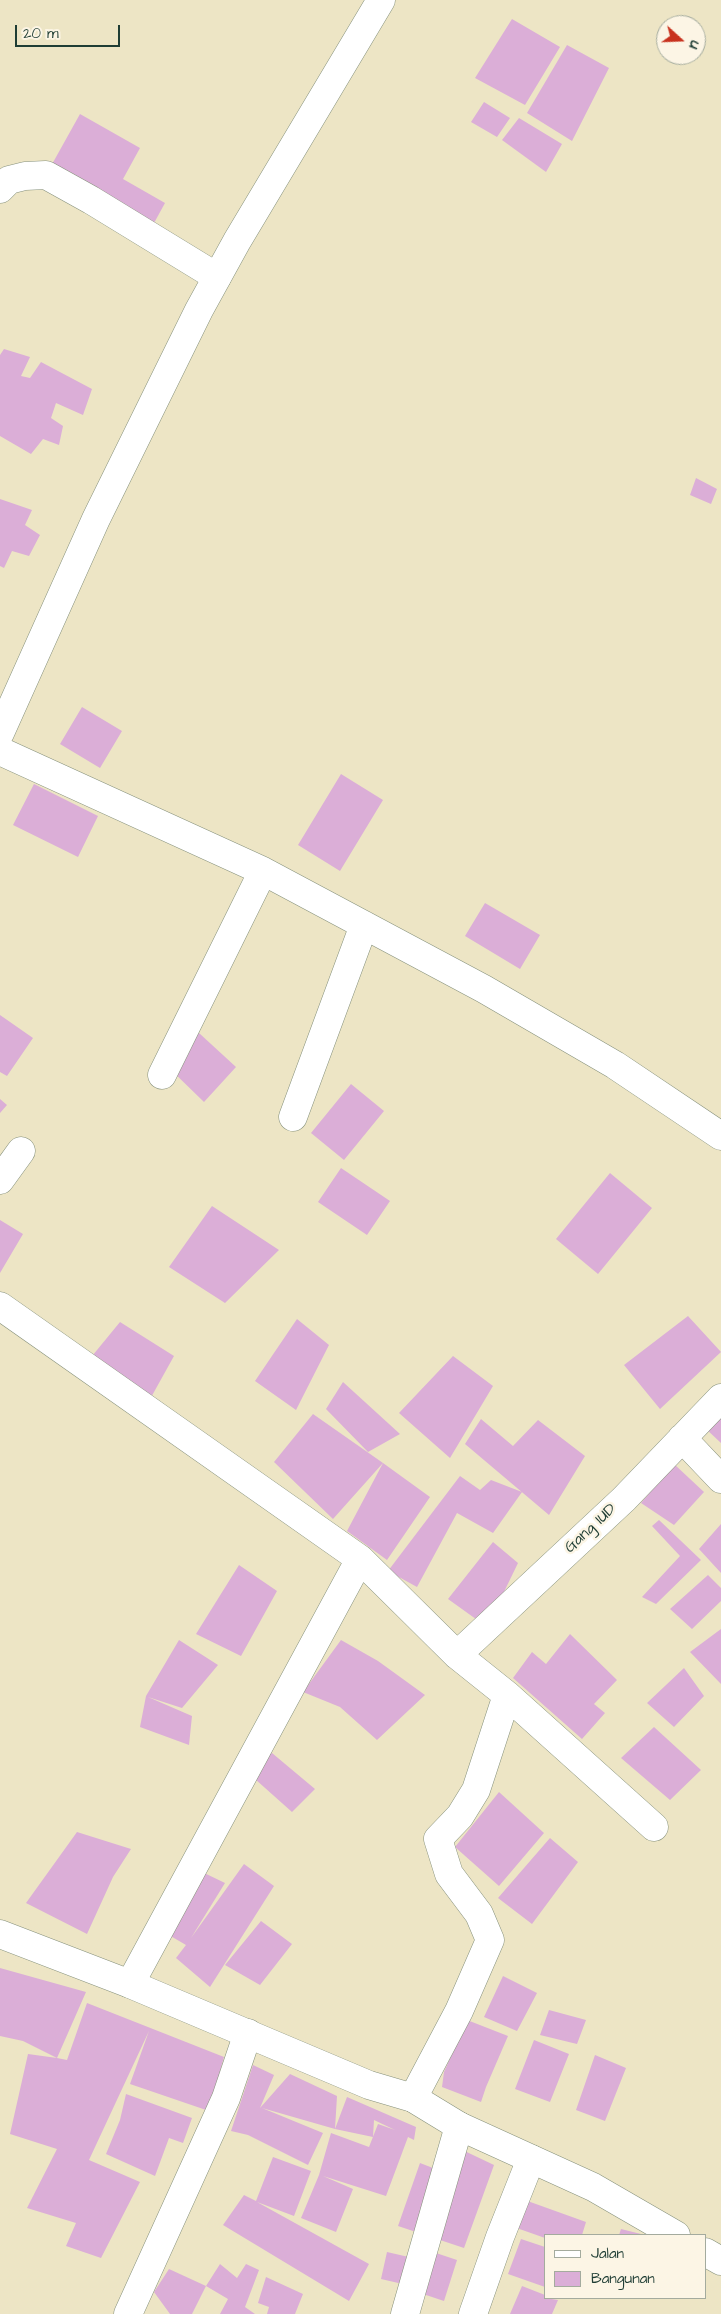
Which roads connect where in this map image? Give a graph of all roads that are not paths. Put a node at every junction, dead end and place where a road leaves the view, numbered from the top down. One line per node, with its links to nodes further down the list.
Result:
1 (381, 0): 3 (street)
2 (0, 189): 3 (street)
3 (217, 277): 4 (street)
4 (0, 733)
5 (0, 751): 6 (street)
6 (263, 872): 7 (street); 8 (street)
7 (364, 925): 9 (street); 10 (street)
8 (162, 1075)
9 (293, 1117)
10 (721, 1136)
11 (21, 1151): 12 (street)
12 (0, 1180)
13 (0, 1306): 17 (street)
14 (721, 1398): 15 (street, Gang IUD)
15 (682, 1438): 16 (street); 18 (street, Gang IUD)
16 (721, 1479)
17 (360, 1559): 18 (street); 22 (street)
18 (457, 1655): 19 (street)
19 (507, 1695): 20 (street); 24 (street)
20 (654, 1827)
21 (0, 1934): 22 (street)
22 (130, 1984): 23 (street)
23 (248, 2034): 24 (street); 31 (street)
24 (413, 2098): 25 (street)
25 (460, 2126): 26 (street); 30 (street)
26 (531, 2159): 27 (street); 32 (street)
27 (674, 2234)
28 (706, 2253): 29 (street)
29 (721, 2261)
30 (410, 2313)
31 (128, 2314)
32 (473, 2314)

